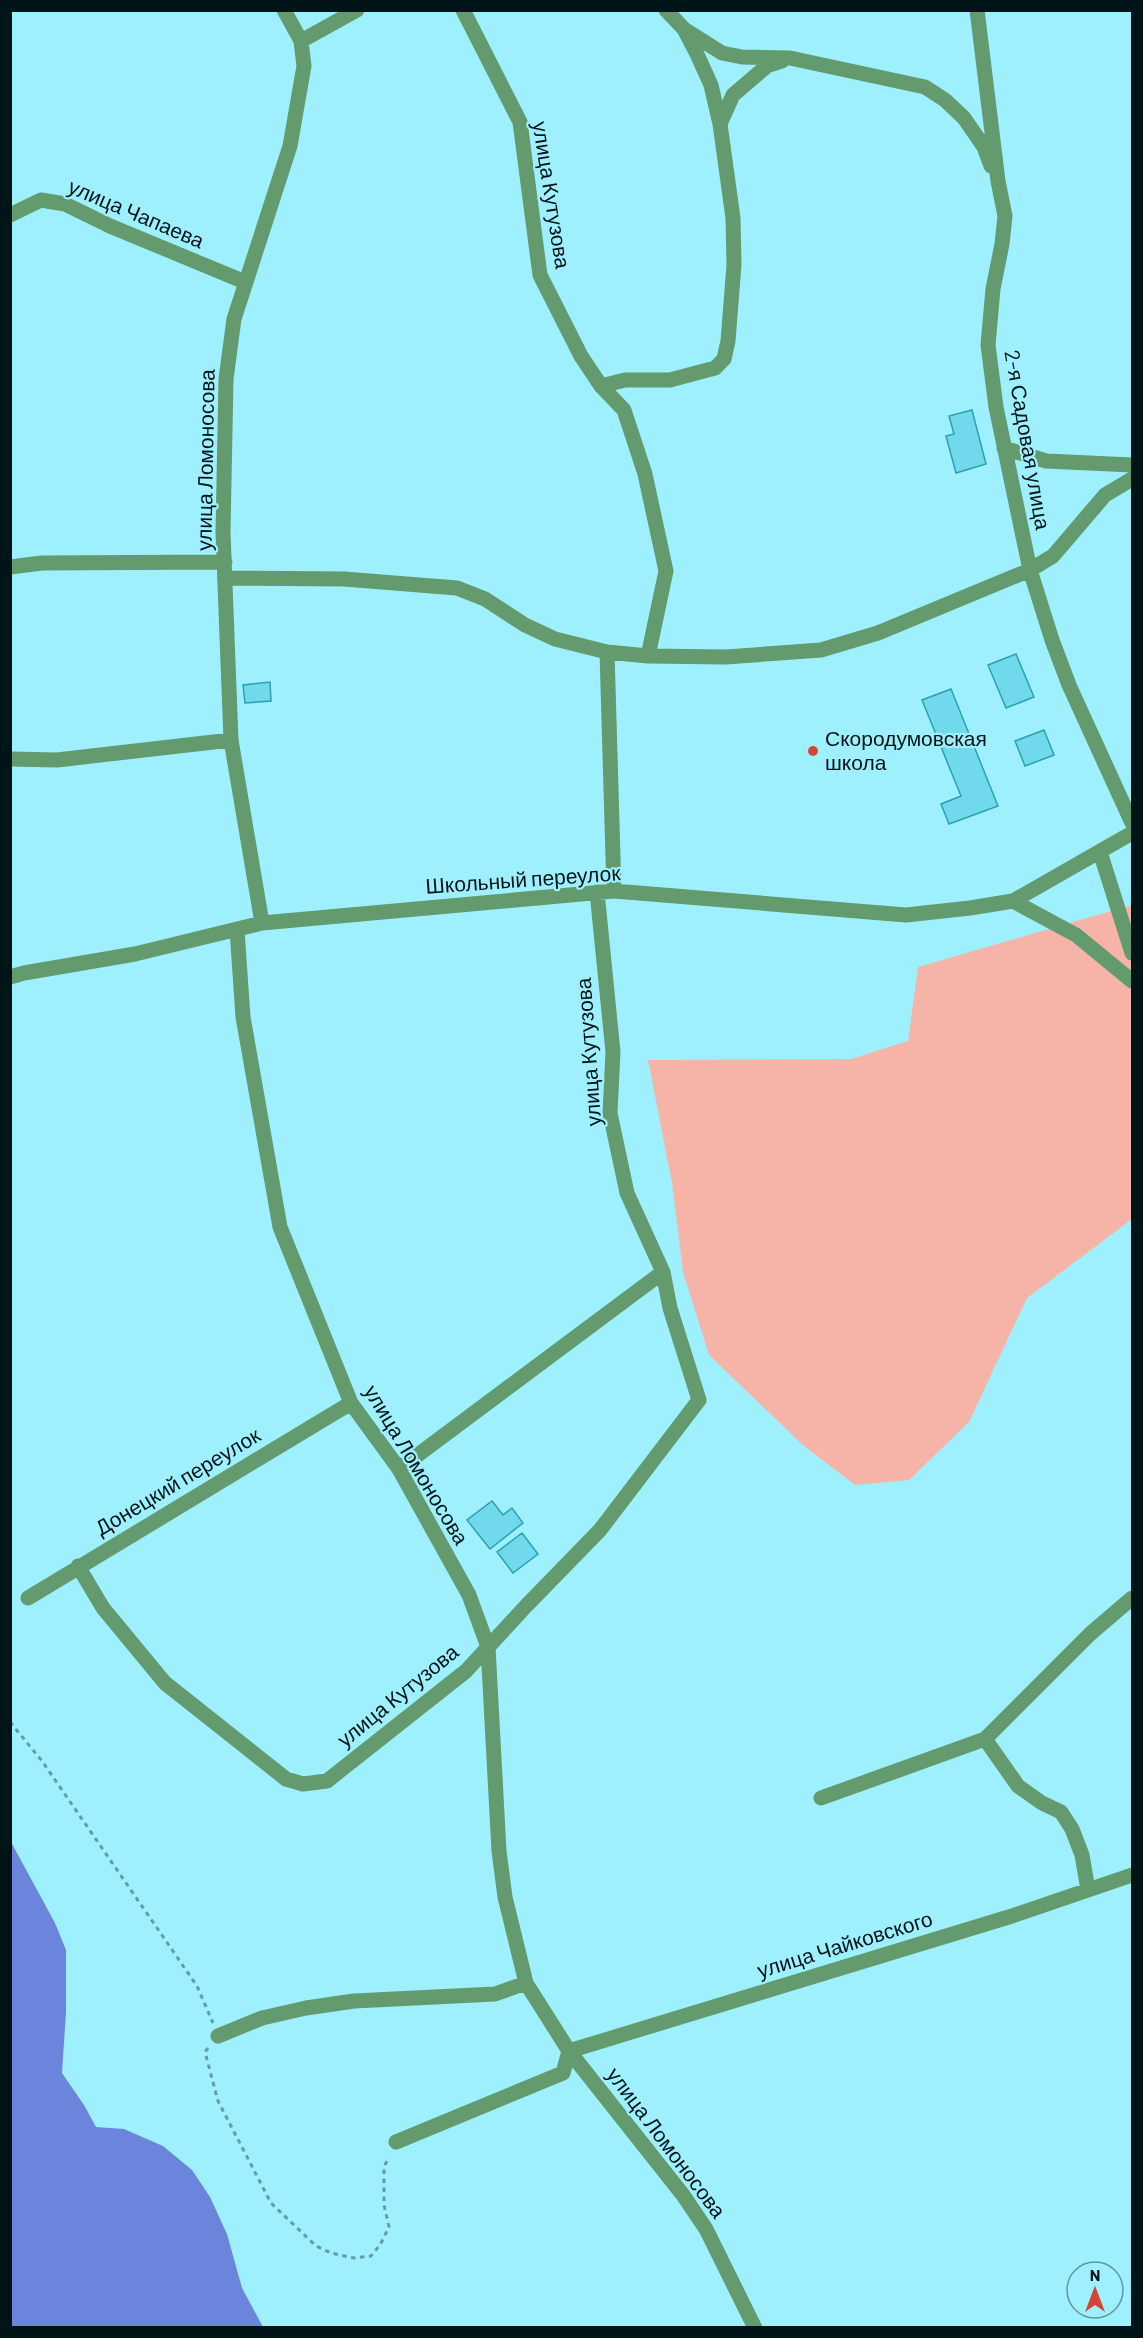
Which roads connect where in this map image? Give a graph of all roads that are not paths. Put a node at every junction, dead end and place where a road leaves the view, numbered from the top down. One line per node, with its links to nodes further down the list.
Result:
1 (284, 10): 7 (street, улица Ломоносова)
2 (357, 10): 7 (street)
3 (463, 10): 13 (street, улица Кутузова)
4 (666, 10): 6 (street)
5 (977, 10): 10 (street, 2-я Садовая улица)
6 (684, 29): 8 (street); 9 (street)
7 (301, 41): 12 (street, улица Ломоносова)
8 (790, 58): 9 (street); 10 (street)
9 (720, 124): 13 (street)
10 (998, 181): 14 (street, 2-я Садовая улица)
11 (10, 215): 12 (street, улица Чапаева)
12 (245, 282): 17 (street, улица Ломоносова)
13 (601, 386): 22 (street, улица Кутузова)
14 (1004, 448): 15 (street); 19 (street, 2-я Садовая улица)
15 (1132, 465)
16 (1132, 479): 19 (street)
17 (225, 562): 18 (street); 20 (street, улица Ломоносова)
18 (10, 567)
19 (1030, 570): 22 (street); 25 (street, 2-я Садовая улица)
20 (226, 578): 21 (street); 23 (street, улица Ломоносова)
21 (607, 652): 22 (street); 28 (street)
22 (648, 656)
23 (231, 740): 24 (street); 31 (street, улица Ломоносова)
24 (10, 759)
25 (1132, 823)
26 (1132, 833): 27 (street, Школьный переулок)
27 (1100, 852): 30 (street, Школьный переулок); 33 (street)
28 (614, 891): 29 (street, Школьный переулок); 30 (street, Школьный переулок)
29 (597, 892): 31 (street, Школьный переулок); 36 (street, улица Кутузова)
30 (1013, 901): 35 (street)
31 (262, 923): 32 (street, Школьный переулок)
32 (237, 930): 34 (street, Школьный переулок); 37 (street, улица Ломоносова)
33 (1132, 953)
34 (10, 977)
35 (1132, 981)
36 (663, 1272): 38 (street); 42 (street, улица Кутузова)
37 (351, 1403): 38 (street, улица Ломоносова); 39 (street, Донецкий переулок)
38 (399, 1468): 42 (street, улица Ломоносова)
39 (78, 1566): 40 (street, Донецкий переулок); 42 (street, улица Кутузова)
40 (28, 1598)
41 (1132, 1598): 43 (street)
42 (488, 1647): 47 (street, улица Ломоносова)
43 (985, 1739): 44 (street); 46 (street)
44 (821, 1798)
45 (1132, 1875): 46 (street, улица Чайковского)
46 (1088, 1890): 49 (street, улица Чайковского)
47 (526, 1983): 48 (street); 49 (street, улица Ломоносова)
48 (218, 2036)
49 (569, 2051): 50 (street); 51 (street, улица Ломоносова)
50 (396, 2142)
51 (755, 2328)

